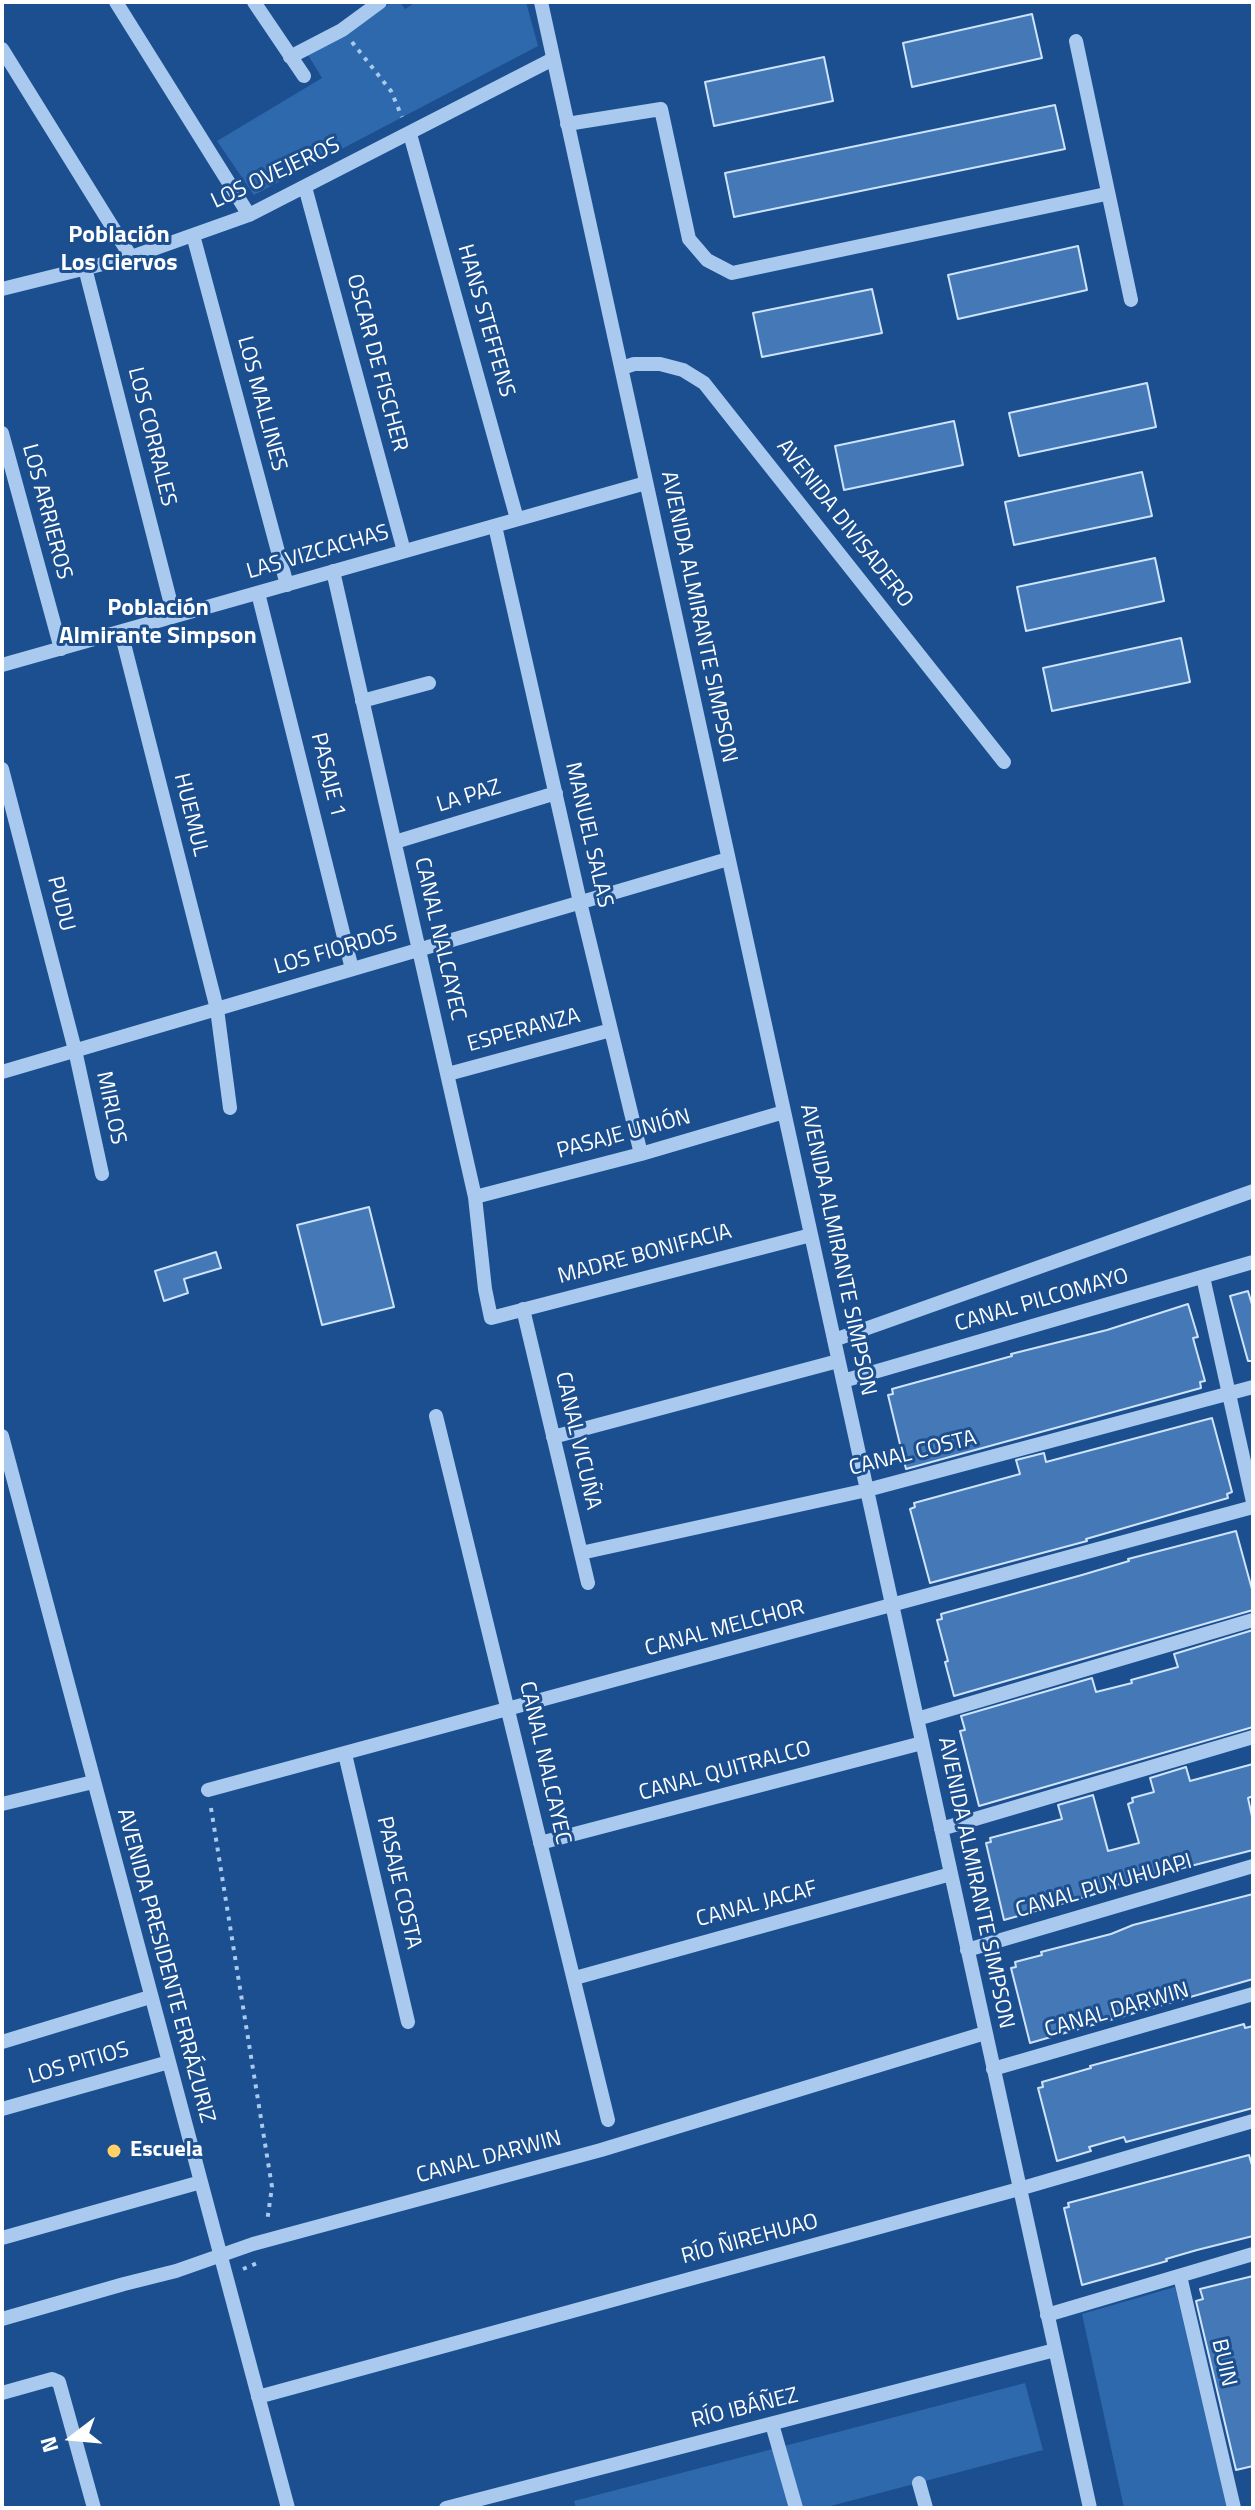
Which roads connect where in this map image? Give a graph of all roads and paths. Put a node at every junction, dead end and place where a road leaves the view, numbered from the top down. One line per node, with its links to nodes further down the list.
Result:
1 (116, 2): 15 (street)
2 (254, 2): 8 (street)
3 (380, 2): 5 (street)
4 (541, 2): 9 (street, AVENIDA ALMIRANTE SIMPSON)
5 (342, 30): 8 (street); 12 (path)
6 (1076, 41): 14 (street)
7 (2, 49): 17 (street)
8 (290, 57): 10 (street)
9 (553, 59): 11 (street, AVENIDA ALMIRANTE SIMPSON); 12 (street, LOS OVEJEROS)
10 (304, 76)
11 (567, 124): 14 (street); 21 (street, AVENIDA ALMIRANTE SIMPSON)
12 (410, 134): 13 (street, LOS OVEJEROS); 24 (street, HANS STEFFENS)
13 (305, 187): 15 (street, LOS OVEJEROS); 26 (street, OSCAR DE FISCHER)
14 (1106, 194): 20 (street)
15 (249, 215): 16 (street, LOS OVEJEROS)
16 (193, 235): 17 (street, LOS OVEJEROS); 28 (street, LOS MALLINES)
17 (131, 257): 18 (street, LOS OVEJEROS)
18 (85, 268): 19 (street, LOS OVEJEROS); 30 (street, LOS CORRALES)
19 (2, 289)
20 (1131, 300)
21 (622, 368): 23 (street, AVENIDA ALMIRANTE SIMPSON); 36 (street, AVENIDA DIVISADERO)
22 (2, 433): 32 (street, LOS ARRIEROS)
23 (646, 483): 24 (street, LAS VIZCACHAS); 40 (street, AVENIDA ALMIRANTE SIMPSON)
24 (517, 519): 25 (street, LAS VIZCACHAS)
25 (495, 526): 26 (street, LAS VIZCACHAS); 38 (street, MANUEL SALAS)
26 (404, 551): 27 (street, LAS VIZCACHAS)
27 (333, 571): 28 (street, LAS VIZCACHAS); 35 (street, CANAL NALCAYEC)
28 (287, 585): 29 (street, LAS VIZCACHAS)
29 (258, 593): 30 (street, LAS VIZCACHAS); 43 (street, PASAJE 1)
30 (174, 616): 31 (street, LAS VIZCACHAS)
31 (121, 632): 32 (street, LAS VIZCACHAS); 44 (street, HUEMUL)
32 (61, 649): 33 (street, LAS VIZCACHAS)
33 (2, 665)
34 (429, 683): 35 (street)
35 (362, 701): 39 (street, CANAL NALCAYEC)
36 (1004, 762)
37 (2, 769): 46 (street, PUDU)
38 (556, 793): 39 (street, LA PAZ); 41 (street, MANUEL SALAS)
39 (395, 842): 42 (street, CANAL NALCAYEC)
40 (728, 859): 41 (street, LOS FIORDOS); 50 (street, AVENIDA ALMIRANTE SIMPSON)
41 (580, 902): 42 (street, LOS FIORDOS); 45 (street, MANUEL SALAS)
42 (419, 950): 43 (street, LOS FIORDOS); 48 (street, CANAL NALCAYEC)
43 (352, 969): 44 (street, LOS FIORDOS)
44 (217, 1009): 46 (street, LOS FIORDOS); 49 (street, HUEMUL)
45 (611, 1030): 48 (street, ESPERANZA); 51 (street, MANUEL SALAS)
46 (75, 1050): 47 (street, LOS FIORDOS); 52 (street, MIRLOS)
47 (2, 1072)
48 (448, 1074): 54 (street, CANAL NALCAYEC)
49 (230, 1108)
50 (784, 1112): 51 (street, PASAJE UNIÓN); 55 (street, AVENIDA ALMIRANTE SIMPSON)
51 (641, 1154): 54 (street, PASAJE UNIÓN)
52 (102, 1174)
53 (1253, 1191): 60 (street)
54 (475, 1197): 59 (street, CANAL NALCAYEC)
55 (811, 1235): 58 (street, MADRE BONIFACIA); 60 (street, AVENIDA ALMIRANTE SIMPSON)
56 (1253, 1262): 57 (street, CANAL PILCOMAYO)
57 (1203, 1277): 62 (street, CANAL PILCOMAYO); 64 (street)
58 (523, 1309): 59 (street, MADRE BONIFACIA); 67 (street, CANAL VICUÑA)
59 (491, 1318)
60 (834, 1340): 61 (street, AVENIDA ALMIRANTE SIMPSON)
61 (838, 1361): 62 (street, AVENIDA ALMIRANTE SIMPSON); 67 (street)
62 (843, 1381): 68 (street, AVENIDA ALMIRANTE SIMPSON)
63 (1253, 1387): 64 (street, CANAL COSTA)
64 (1229, 1394): 68 (street, CANAL COSTA); 69 (street)
65 (436, 1416): 74 (street, CANAL NALCAYEC)
66 (2, 1436): 79 (street, AVENIDA PRESIDENTE ERRÁZURIZ)
67 (553, 1437): 70 (street, CANAL VICUÑA)
68 (867, 1490): 70 (street, CANAL COSTA); 72 (street, AVENIDA ALMIRANTE SIMPSON)
69 (1253, 1504): 72 (street, CANAL MELCHOR)
70 (581, 1553): 71 (street, CANAL VICUÑA)
71 (588, 1583)
72 (892, 1606): 74 (street, CANAL MELCHOR); 75 (street, AVENIDA ALMIRANTE SIMPSON)
73 (1253, 1620): 75 (street)
74 (510, 1710): 78 (street, CANAL MELCHOR); 83 (street, CANAL NALCAYEC)
75 (917, 1719): 77 (street, AVENIDA ALMIRANTE SIMPSON)
76 (1253, 1737): 82 (street)
77 (922, 1743): 82 (street, AVENIDA ALMIRANTE SIMPSON); 83 (street, CANAL QUITRALCO)
78 (345, 1754): 80 (street, CANAL MELCHOR); 90 (street, PASAJE COSTA)
79 (93, 1782): 81 (street); 89 (street, AVENIDA PRESIDENTE ERRÁZURIZ)
80 (208, 1790): 101 (path)
81 (2, 1804)
82 (941, 1829): 85 (street, AVENIDA ALMIRANTE SIMPSON)
83 (540, 1843): 87 (street, CANAL NALCAYEC)
84 (1253, 1866): 86 (street, CANAL PUYUHUAPI)
85 (951, 1874): 86 (street, AVENIDA ALMIRANTE SIMPSON); 87 (street, CANAL JACAF)
86 (967, 1950): 91 (street, AVENIDA ALMIRANTE SIMPSON)
87 (575, 1978): 96 (street, CANAL NALCAYEC)
88 (1253, 1994): 94 (street, CANAL DARWIN)
89 (150, 1997): 92 (street); 93 (street, AVENIDA PRESIDENTE ERRÁZURIZ)
90 (408, 2022)
91 (985, 2033): 94 (street, AVENIDA ALMIRANTE SIMPSON); 101 (street, CANAL DARWIN)
92 (2, 2042)
93 (169, 2062): 95 (street, LOS PITIOS); 98 (street, AVENIDA PRESIDENTE ERRÁZURIZ)
94 (993, 2069): 99 (street, AVENIDA ALMIRANTE SIMPSON)
95 (2, 2109)
96 (608, 2120)
97 (1253, 2121): 99 (street, RÍO ÑIREHUAO)
98 (201, 2182): 100 (street); 103 (street, AVENIDA PRESIDENTE ERRÁZURIZ)
99 (1019, 2189): 106 (street, AVENIDA ALMIRANTE SIMPSON); 110 (street, RÍO ÑIREHUAO)
100 (2, 2238)
101 (264, 2241): 103 (street, CANAL DARWIN); 104 (path)
102 (1253, 2254): 105 (street)
103 (220, 2255): 104 (street, AVENIDA PRESIDENTE ERRÁZURIZ); 107 (street, CANAL DARWIN)
104 (226, 2276): 110 (street, AVENIDA PRESIDENTE ERRÁZURIZ)
105 (1180, 2276): 106 (street); 119 (street, BUIN)
106 (1047, 2315): 108 (street, AVENIDA ALMIRANTE SIMPSON)
107 (2, 2319)
108 (1055, 2350): 111 (street, RÍO IBÁÑEZ); 118 (street, AVENIDA ALMIRANTE SIMPSON)
109 (2, 2393): 113 (street)
110 (258, 2397): 114 (street, AVENIDA PRESIDENTE ERRÁZURIZ)
111 (772, 2424): 115 (street, RÍO IBÁÑEZ); 116 (street)
112 (919, 2483): 117 (street)
113 (94, 2508)
114 (288, 2508)
115 (446, 2508)
116 (796, 2508)
117 (926, 2508)
118 (1090, 2508)
119 (1234, 2508)

